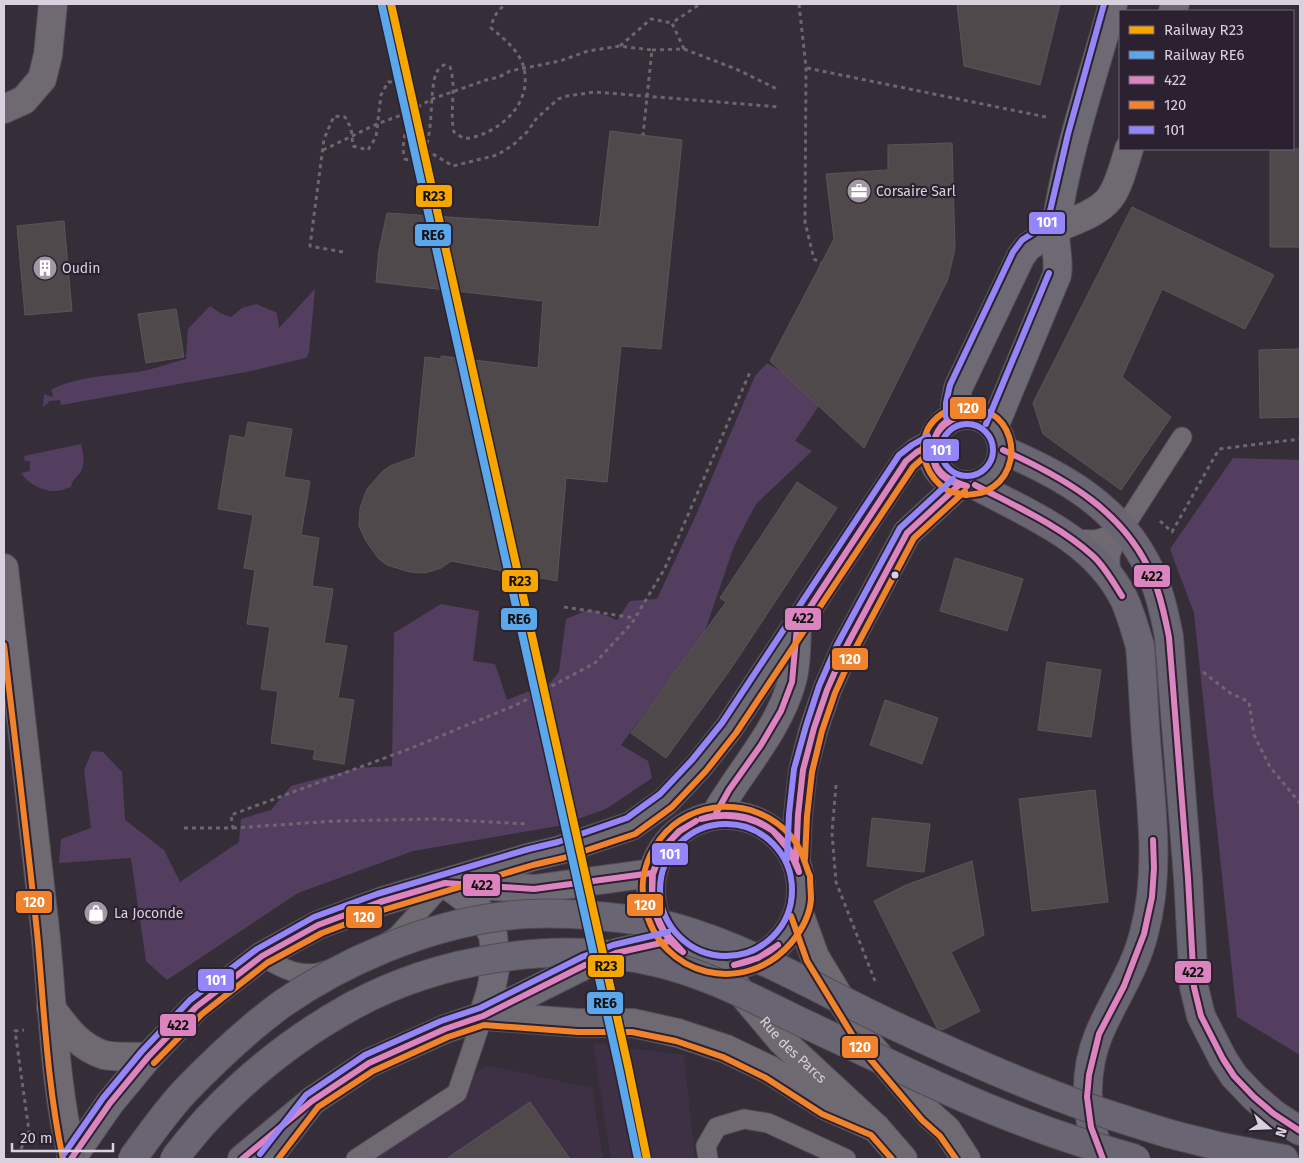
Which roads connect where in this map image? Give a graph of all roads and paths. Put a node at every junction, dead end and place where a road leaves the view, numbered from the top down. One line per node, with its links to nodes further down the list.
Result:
1 (53, 4): 17 (main road)
2 (506, 4): 10 (path)
3 (700, 4): 6 (path)
4 (798, 4): 11 (path)
5 (1113, 4): 26 (main road)
6 (672, 23): 7 (path); 8 (path)
7 (620, 46): 9 (path); 10 (path)
8 (684, 49): 9 (path); 12 (path)
9 (652, 50): 14 (path)
10 (524, 68): 13 (path); 13 (path)
11 (806, 68): 19 (path); 28 (path)
12 (779, 90)
13 (453, 91): 15 (path); 15 (path)
14 (647, 96): 16 (path); 22 (path); 24 (path)
15 (432, 99): 18 (path); 24 (path)
16 (780, 107)
17 (4, 109)
18 (407, 113): 20 (path); 20 (path); 24 (path)
19 (1046, 117)
20 (378, 124): 21 (path); 21 (path)
21 (352, 136): 23 (path); 23 (path)
22 (643, 136)
23 (322, 150): 27 (path)
24 (426, 150)
25 (1129, 150): 26 (main road)
26 (1055, 229): 30 (main road); 32 (main road)
27 (343, 252)
28 (821, 263)
29 (750, 372): 42 (path)
30 (955, 417): 32 (main road); 34 (main road)
31 (1182, 437): 36 (lane)
32 (999, 438): 35 (main road); 36 (highway)
33 (1300, 439): 37 (path)
34 (932, 444): 35 (main road); 43 (main road)
35 (967, 485): 38 (highway); 51 (main road)
36 (1122, 528): 38 (lane); 40 (lane); 44 (highway)
37 (1172, 532)
38 (1072, 538): 40 (highway)
39 (4, 568): 59 (main road)
40 (1110, 577): 77 (highway)
41 (564, 607): 42 (path)
42 (634, 618): 50 (path)
43 (797, 627): 47 (main road); 53 (main road)
44 (1170, 652): 46 (path); 65 (highway)
45 (836, 784): 58 (path)
46 (1300, 803)
47 (715, 815): 51 (main road); 52 (main road)
48 (534, 824): 50 (path)
49 (184, 828): 50 (path)
50 (233, 828)
51 (796, 860): 54 (main road)
52 (652, 873): 53 (main road); 55 (main road)
53 (445, 883): 56 (main road); 56 (lane); 60 (main road)
54 (799, 913): 57 (main road); 76 (main road)
55 (670, 941): 57 (main road); 60 (main road)
56 (262, 956): 62 (main road)
57 (719, 966): 64 (main road, Rue des Parcs)
58 (878, 987)
59 (51, 1008): 62 (main road); 67 (main road)
60 (483, 1016): 63 (main road); 64 (main road, Rue des Parcs); 72 (lane)
61 (25, 1030): 66 (path)
62 (148, 1057): 67 (main road)
63 (312, 1101): 70 (highway); 71 (main road)
64 (876, 1128): 75 (main road, Rue des Parcs)
65 (1300, 1131)
66 (21, 1149)
67 (71, 1159)
68 (132, 1159): 79 (highway, bridge)
69 (174, 1159): 78 (highway, bridge)
70 (242, 1159)
71 (267, 1159)
72 (356, 1159)
73 (708, 1159): 74 (lane)
74 (846, 1159)
75 (903, 1159)
76 (966, 1159)
77 (1103, 1159)
78 (1136, 1159)
79 (1284, 1159)

